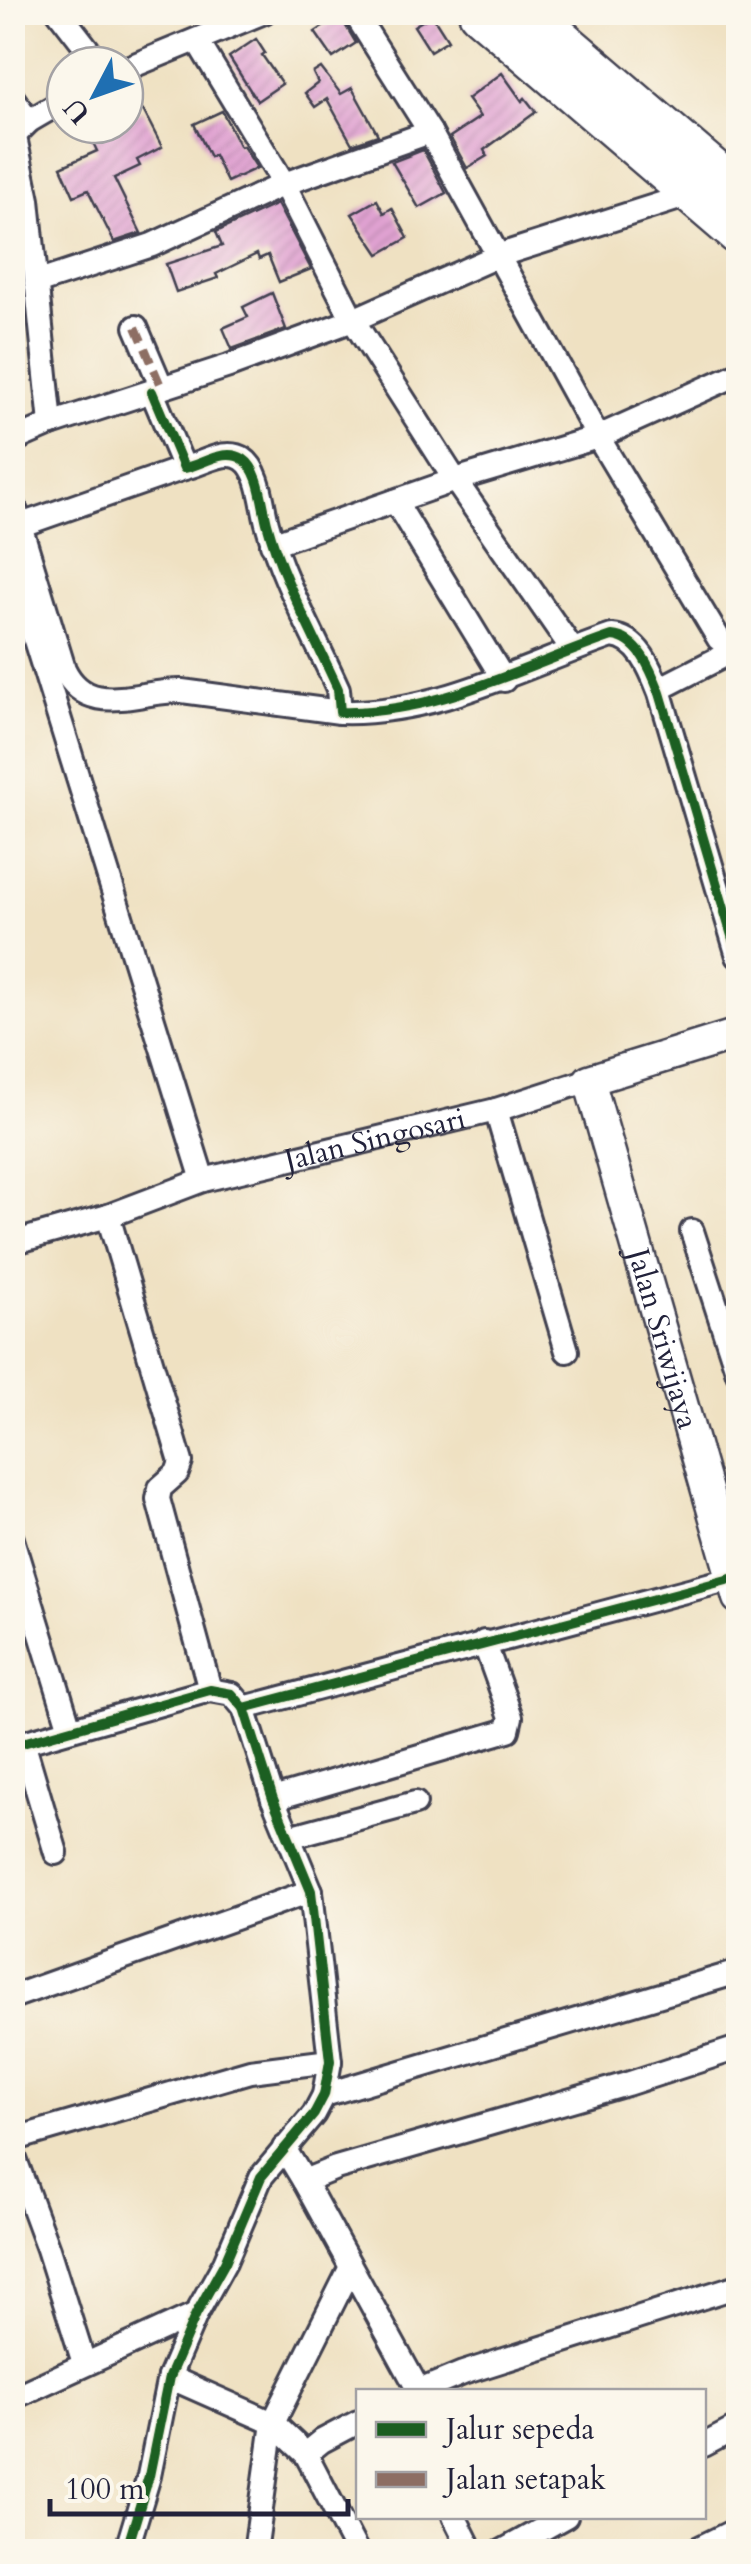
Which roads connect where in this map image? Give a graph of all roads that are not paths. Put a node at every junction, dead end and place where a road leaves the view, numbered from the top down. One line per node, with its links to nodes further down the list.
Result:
1 (59, 12): 7 (street)
2 (264, 12): 6 (street)
3 (354, 12): 12 (street)
4 (480, 12): 15 (highway)
5 (537, 14): 14 (highway)
6 (198, 42): 8 (street); 13 (street)
7 (85, 45)
8 (145, 62)
9 (12, 97): 11 (street)
10 (45, 114): 11 (street)
11 (19, 132): 18 (street)
12 (430, 132): 13 (street); 17 (street)
13 (284, 184): 18 (street); 19 (street)
14 (738, 191)
15 (692, 194): 16 (highway); 17 (street)
16 (738, 234)
17 (498, 256): 19 (street); 24 (street)
18 (36, 284): 23 (street)
19 (352, 320): 22 (street); 27 (street)
20 (136, 327): 22 (street)
21 (738, 374): 24 (street)
22 (157, 390): 23 (street); 26 (street)
23 (51, 424): 25 (street)
24 (598, 437): 27 (street); 34 (street)
25 (12, 441)
26 (184, 468): 30 (street); 31 (street)
27 (455, 480): 29 (street); 33 (street)
28 (12, 499): 30 (street)
29 (395, 501): 31 (street); 35 (street)
30 (21, 524): 37 (street)
31 (272, 544): 37 (street)
32 (12, 566): 42 (street)
33 (572, 650): 35 (street); 36 (street)
34 (736, 651): 36 (street)
35 (504, 680): 37 (street)
36 (659, 689): 38 (street)
37 (340, 712)
38 (738, 956)
39 (738, 1034): 40 (street, Jalan Singosari)
40 (588, 1080): 41 (street, Jalan Singosari); 49 (street, Jalan Sriwijaya)
41 (496, 1110): 42 (street, Jalan Singosari); 46 (street)
42 (202, 1180): 43 (street, Jalan Singosari)
43 (108, 1216): 45 (street, Jalan Singosari); 51 (street)
44 (692, 1231): 47 (street)
45 (12, 1242)
46 (567, 1350)
47 (738, 1373)
48 (12, 1539): 53 (street)
49 (736, 1584): 50 (street)
50 (484, 1642): 52 (street); 55 (street)
51 (210, 1690): 52 (street); 53 (street)
52 (244, 1708): 55 (street)
53 (70, 1729): 54 (street)
54 (16, 1741): 58 (street)
55 (273, 1799): 57 (street)
56 (415, 1803): 57 (street)
57 (289, 1837): 59 (street)
58 (56, 1853)
59 (310, 1891): 61 (street); 63 (street)
60 (738, 1972): 64 (street)
61 (12, 1997)
62 (738, 2048): 68 (street)
63 (330, 2060): 64 (street); 65 (street)
64 (324, 2095): 66 (street)
65 (12, 2140)
66 (284, 2148): 68 (street); 71 (street)
67 (12, 2152): 72 (street)
68 (304, 2181): 69 (street)
69 (350, 2269): 75 (street); 78 (street)
70 (738, 2286): 74 (street)
71 (196, 2314): 72 (street); 73 (street)
72 (84, 2364): 77 (street)
73 (169, 2377): 78 (street); 86 (street)
74 (467, 2382): 76 (street)
75 (417, 2389)
76 (429, 2389)
77 (12, 2398)
78 (274, 2422): 82 (street); 87 (street)
79 (356, 2423): 82 (street)
80 (738, 2427): 81 (street)
81 (706, 2444)
82 (306, 2454): 88 (street)
83 (456, 2519): 89 (street)
84 (561, 2519): 90 (street)
85 (738, 2529): 91 (street)
86 (126, 2552)
87 (255, 2552)
88 (356, 2552)
89 (472, 2552)
90 (502, 2552)
91 (692, 2552)

